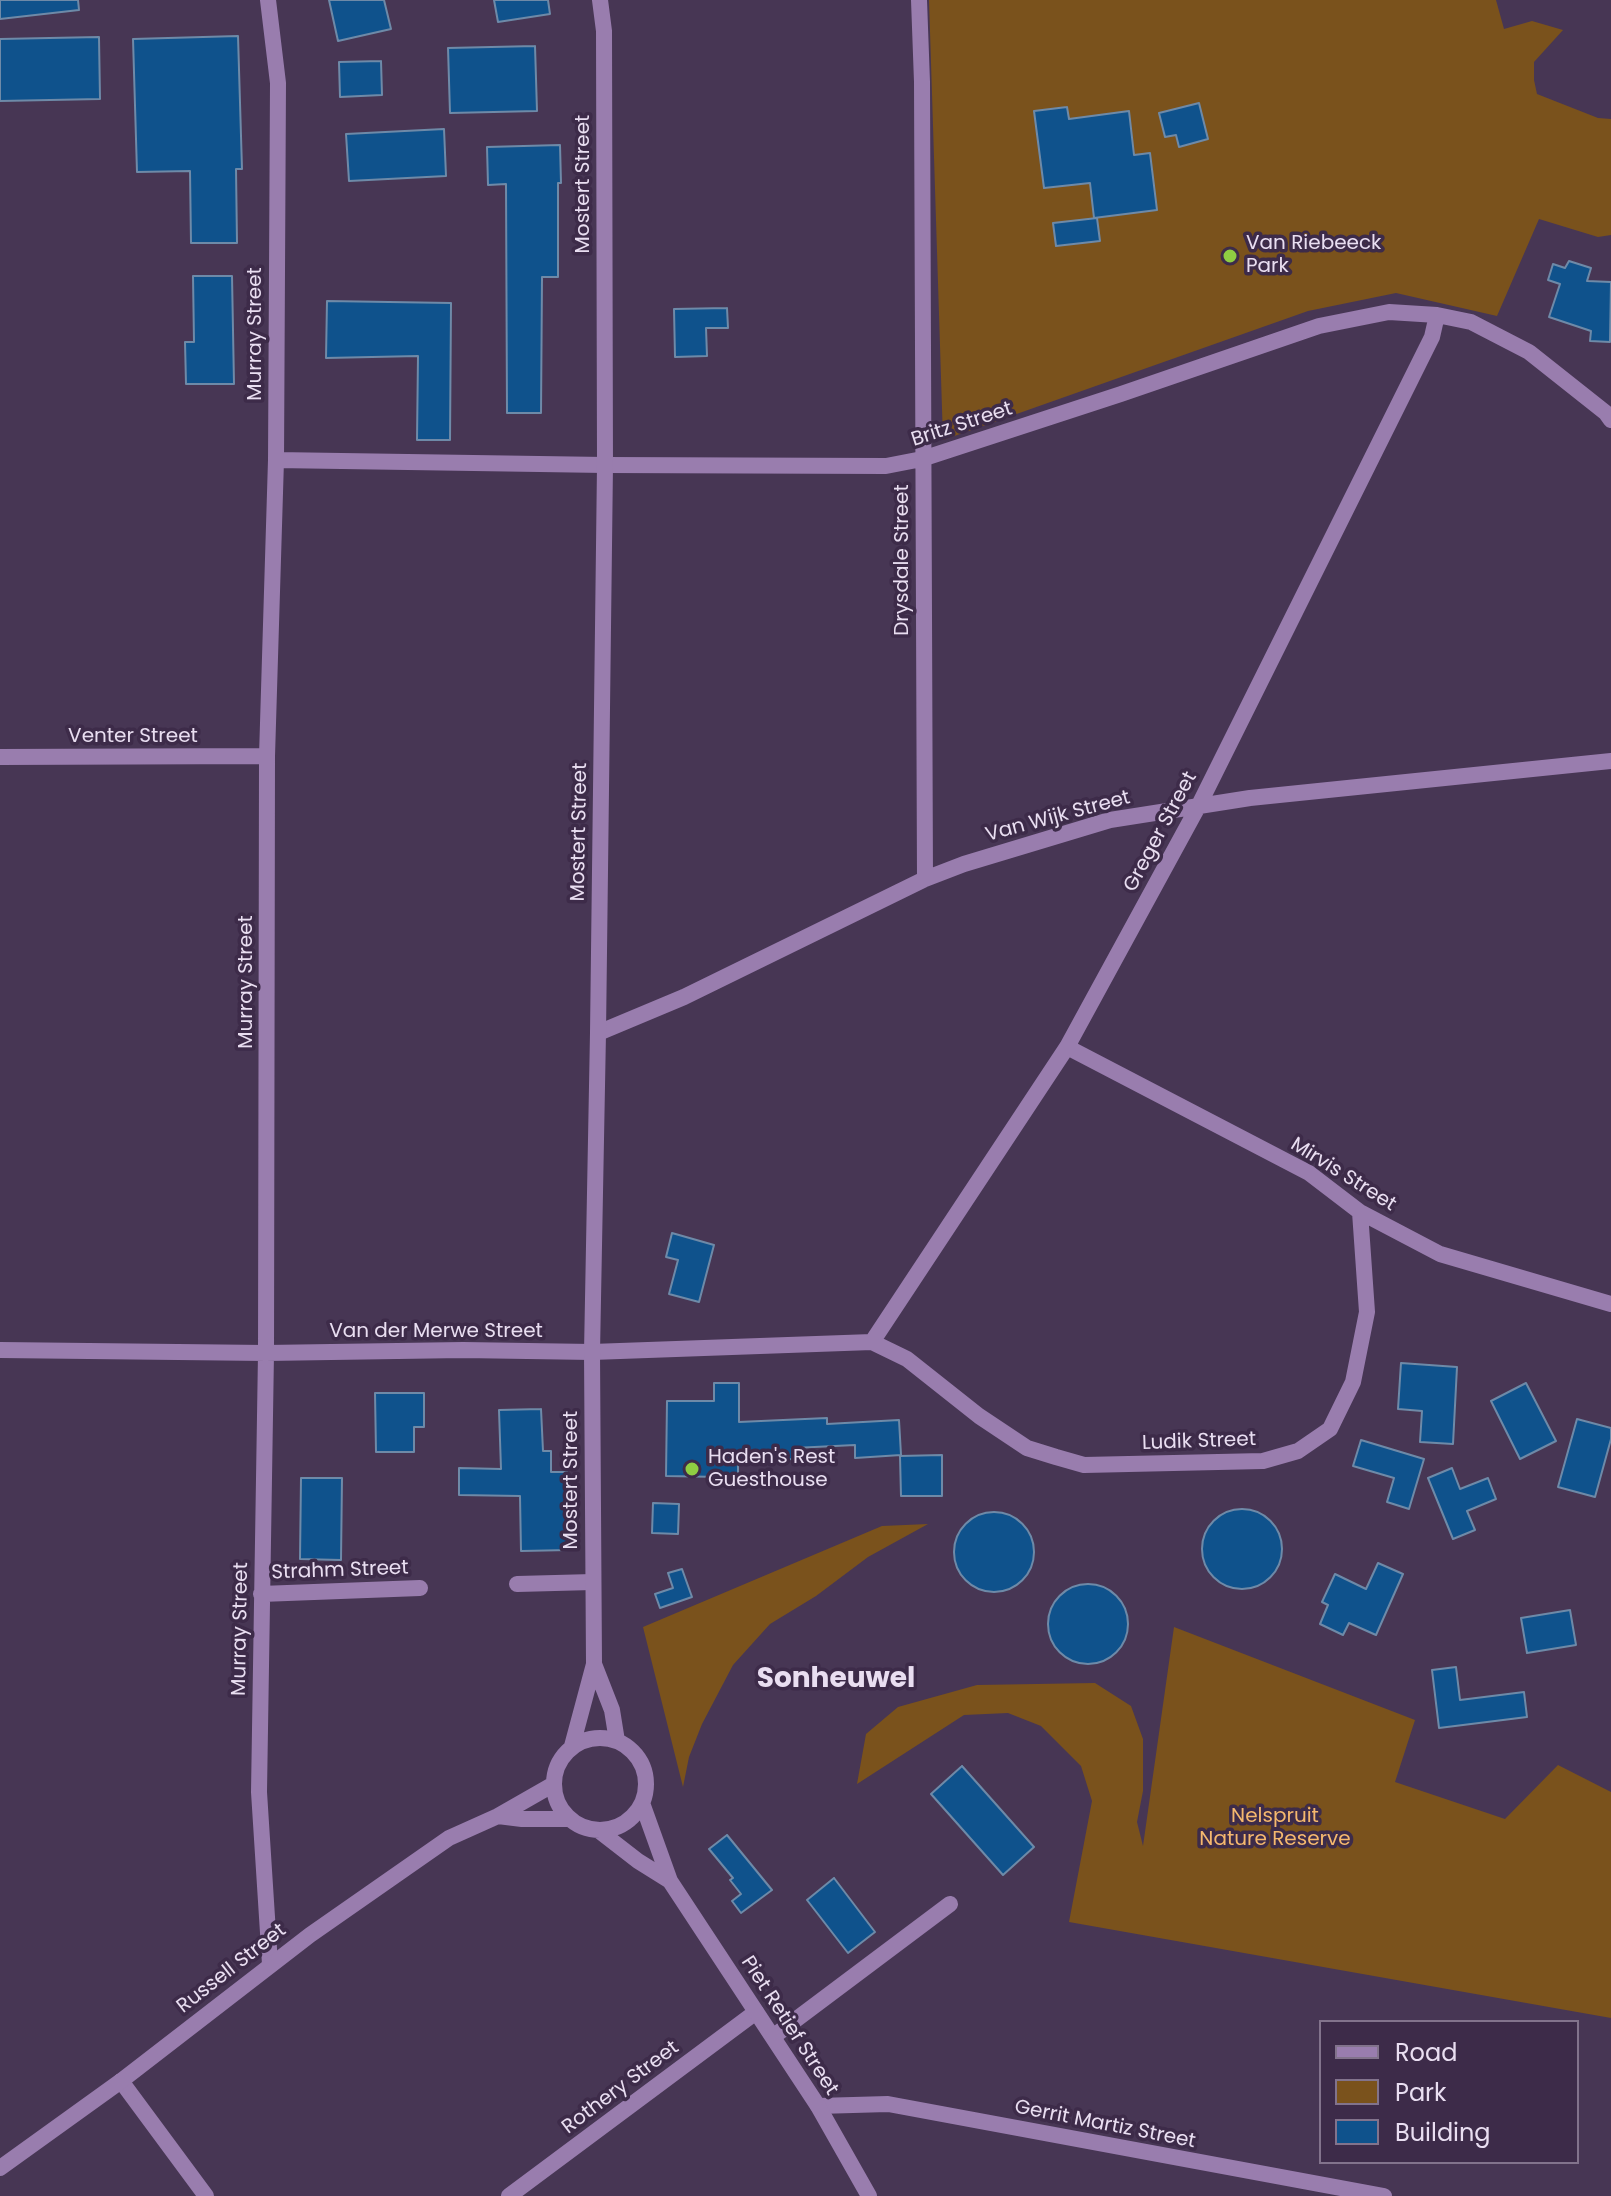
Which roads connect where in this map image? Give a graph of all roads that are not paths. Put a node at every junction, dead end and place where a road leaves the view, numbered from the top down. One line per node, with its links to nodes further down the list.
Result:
1 (268, 0): 7 (street, Murray Street)
2 (600, 0): 8 (street, Mostert Street)
3 (919, 0): 6 (street, Drysdale Street)
4 (1437, 315): 5 (street, Britz Street); 6 (street, Britz Street); 12 (street, Greger Street)
5 (1611, 420)
6 (922, 459): 8 (street, Britz Street); 13 (street, Drysdale Street)
7 (276, 460): 8 (street, Britz Street); 9 (street, Murray Street)
8 (605, 465): 14 (street, Mostert Street)
9 (267, 756): 10 (street, Venter Street); 21 (street, Murray Street)
10 (0, 757)
11 (1610, 760): 12 (street, Van Wijk Street)
12 (1199, 805): 13 (street, Van Wijk Street); 15 (street, Greger Street)
13 (925, 879): 14 (street, Van Wijk Street)
14 (598, 1033): 20 (street, Mostert Street)
15 (1067, 1047): 16 (street, Mirvis Street); 18 (street, Greger Street)
16 (1360, 1212): 17 (street, Mirvis Street); 18 (street, Ludik Street)
17 (1611, 1304)
18 (872, 1342): 20 (street, Van der Merwe Street)
19 (0, 1350): 21 (street, Van der Merwe Street)
20 (592, 1352): 21 (street, Van der Merwe Street); 22 (street, Mostert Street)
21 (266, 1353): 25 (street, Murray Street)
22 (593, 1582): 23 (street); 26 (street, Mostert Street)
23 (517, 1584)
24 (420, 1588): 25 (street, Strahm Street)
25 (261, 1594): 36 (street, Murray Street)
26 (594, 1664): 27 (street, Mostert Street); 28 (street, Mostert Street)
27 (617, 1741): 28 (street); 30 (street)
28 (572, 1746): 29 (street)
29 (554, 1784): 31 (street, Russell Street); 32 (street)
30 (642, 1803): 33 (street); 34 (street, Piet Retief Street)
31 (498, 1816): 32 (street, Russell Street); 36 (street, Russell Street)
32 (569, 1819): 33 (street)
33 (598, 1830): 34 (street, Piet Retief Street)
34 (670, 1881): 37 (street, Piet Retief Street)
35 (950, 1904): 38 (street)
36 (270, 1964): 39 (street, Russell Street)
37 (756, 2012): 38 (street, Piet Retief Street); 44 (street, Rothery Street)
38 (774, 2036): 40 (street, Piet Retief Street)
39 (121, 2081): 41 (street, Russell Street); 43 (street)
40 (818, 2106): 42 (street, Gerrit Martiz Street); 45 (street, Piet Retief Street)
41 (0, 2168)
42 (1323, 2191): 46 (street, Gerrit Martiz Street)
43 (206, 2196)
44 (509, 2196)
45 (869, 2196)
46 (1384, 2196)

